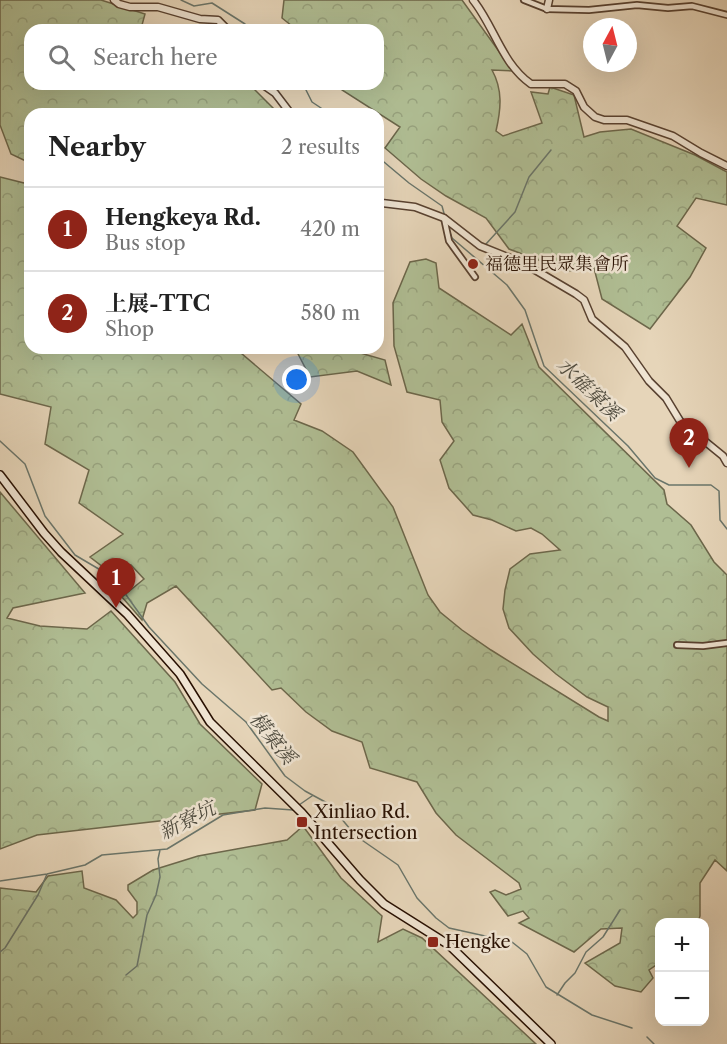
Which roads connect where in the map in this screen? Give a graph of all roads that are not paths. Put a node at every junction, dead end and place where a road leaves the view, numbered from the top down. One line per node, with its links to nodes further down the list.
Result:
1 (114, 0): 7 (street)
2 (473, 0): 10 (street)
3 (524, 0): 5 (street)
4 (549, 0): 5 (street)
5 (547, 9): 6 (street)
6 (727, 15)
7 (222, 24)
8 (271, 90): 9 (street)
9 (287, 108)
10 (727, 166)
11 (384, 203): 12 (street)
12 (446, 219): 13 (street); 14 (street)
13 (474, 277)
14 (727, 463)
15 (0, 475): 18 (main road)
16 (727, 643): 17 (street)
17 (677, 645)
18 (551, 1044)

